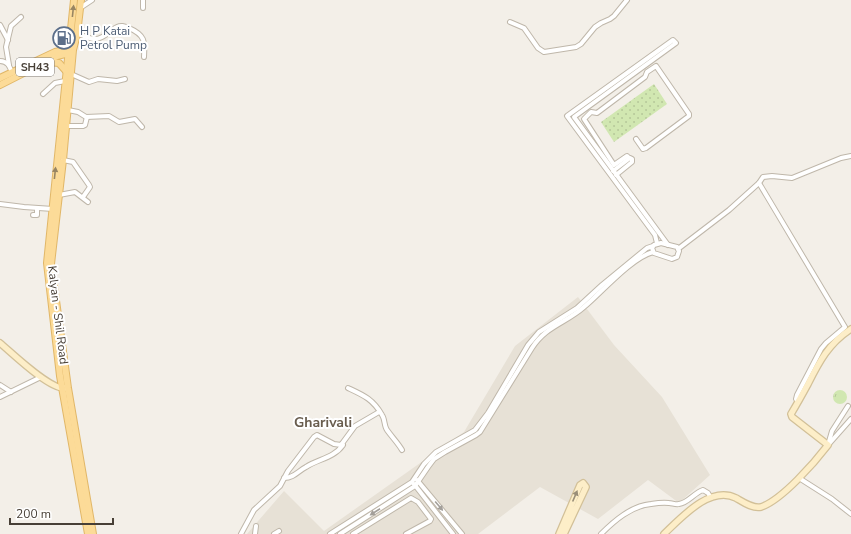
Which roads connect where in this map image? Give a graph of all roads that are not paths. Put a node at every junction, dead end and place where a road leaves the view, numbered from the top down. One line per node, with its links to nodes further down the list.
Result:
1 (74, 0): 13 (main road, Kalyan - Shil Road, one-way to 1)
2 (81, 0): 6 (main road, Kalyan - Shil Road)
3 (92, 0): 6 (street)
4 (143, 0): 7 (street)
5 (627, 0): 9 (street)
6 (80, 8): 11 (main road, Kalyan - Shil Road)
7 (144, 8)
8 (21, 17): 12 (street)
9 (510, 22)
10 (0, 24): 12 (street)
11 (77, 34): 13 (main road, Kalyan - Shil Road); 14 (street)
12 (8, 40): 17 (street)
13 (71, 52): 16 (main road, SH43); 18 (main road, Kalyan - Shil Road); 19 (main road, SH43)
14 (144, 57)
15 (0, 61): 17 (street)
16 (44, 62): 18 (main road); 19 (main road, SH43)
17 (9, 65): 19 (street)
18 (69, 73): 21 (street); 22 (main road, Kalyan - Shil Road); 25 (main road, Kalyan - Shil Road)
19 (13, 75): 20 (main road, SH43); 23 (main road, SH43)
20 (0, 78)
21 (125, 79)
22 (66, 81): 24 (street); 44 (main road, Kalyan - Shil Road, one-way to 22)
23 (0, 84)
24 (43, 94)
25 (68, 110): 27 (street); 29 (main road, Kalyan - Shil Road)
26 (567, 116): 28 (street); 28 (street); 38 (street)
27 (87, 117): 29 (street); 30 (street)
28 (574, 117): 35 (street)
29 (66, 126): 34 (main road, Kalyan - Shil Road)
30 (142, 127)
31 (636, 139): 33 (street)
32 (851, 156): 37 (street)
33 (629, 158): 35 (street); 36 (street)
34 (63, 160): 39 (main road, Kalyan - Shil Road); 40 (street)
35 (613, 171): 36 (street)
36 (616, 175): 38 (street)
37 (759, 183): 49 (street); 60 (street)
38 (624, 190): 46 (street); 47 (street)
39 (59, 195): 40 (street); 44 (main road, Kalyan - Shil Road)
40 (83, 197): 41 (street)
41 (88, 202)
42 (0, 204): 43 (street)
43 (37, 208): 44 (street); 45 (street)
44 (54, 209): 56 (main road, Kalyan - Shil Road)
45 (33, 215)
46 (657, 244): 47 (street); 48 (street)
47 (668, 244): 49 (street)
48 (653, 246): 50 (street); 51 (street)
49 (678, 249): 50 (street)
50 (653, 252): 51 (street)
51 (601, 289): 70 (street)
52 (851, 329): 60 (street)
53 (0, 343): 54 (street)
54 (41, 377): 56 (street); 58 (street)
55 (0, 385): 58 (street)
56 (65, 388): 75 (main road, Kalyan - Shil Road); 76 (main road, Kalyan - Shil Road)
57 (348, 388): 62 (street)
58 (11, 392): 59 (street)
59 (0, 397)
60 (798, 401): 66 (street)
61 (848, 406): 63 (street)
62 (380, 412): 65 (street); 67 (street)
63 (844, 412): 64 (street); 66 (street)
64 (851, 419): 66 (street)
65 (344, 442): 68 (street); 68 (street)
66 (828, 445): 69 (street)
67 (402, 450)
68 (284, 478): 77 (street)
69 (799, 478): 71 (street); 72 (street)
70 (415, 482): 80 (street); 81 (street, one-way to 81); 84 (street); 85 (street, one-way to 85)
71 (711, 498): 88 (street); 89 (street)
72 (851, 514)
73 (256, 526): 78 (street)
74 (279, 531): 79 (street)
75 (88, 534)
76 (92, 534)
77 (240, 534)
78 (255, 534)
79 (274, 534)
80 (330, 534)
81 (340, 534)
82 (353, 534): 83 (street)
83 (406, 534)
84 (454, 534)
85 (462, 534)
86 (559, 534): 87 (street, one-way to 87)
87 (564, 534)
88 (600, 534)
89 (664, 534)

